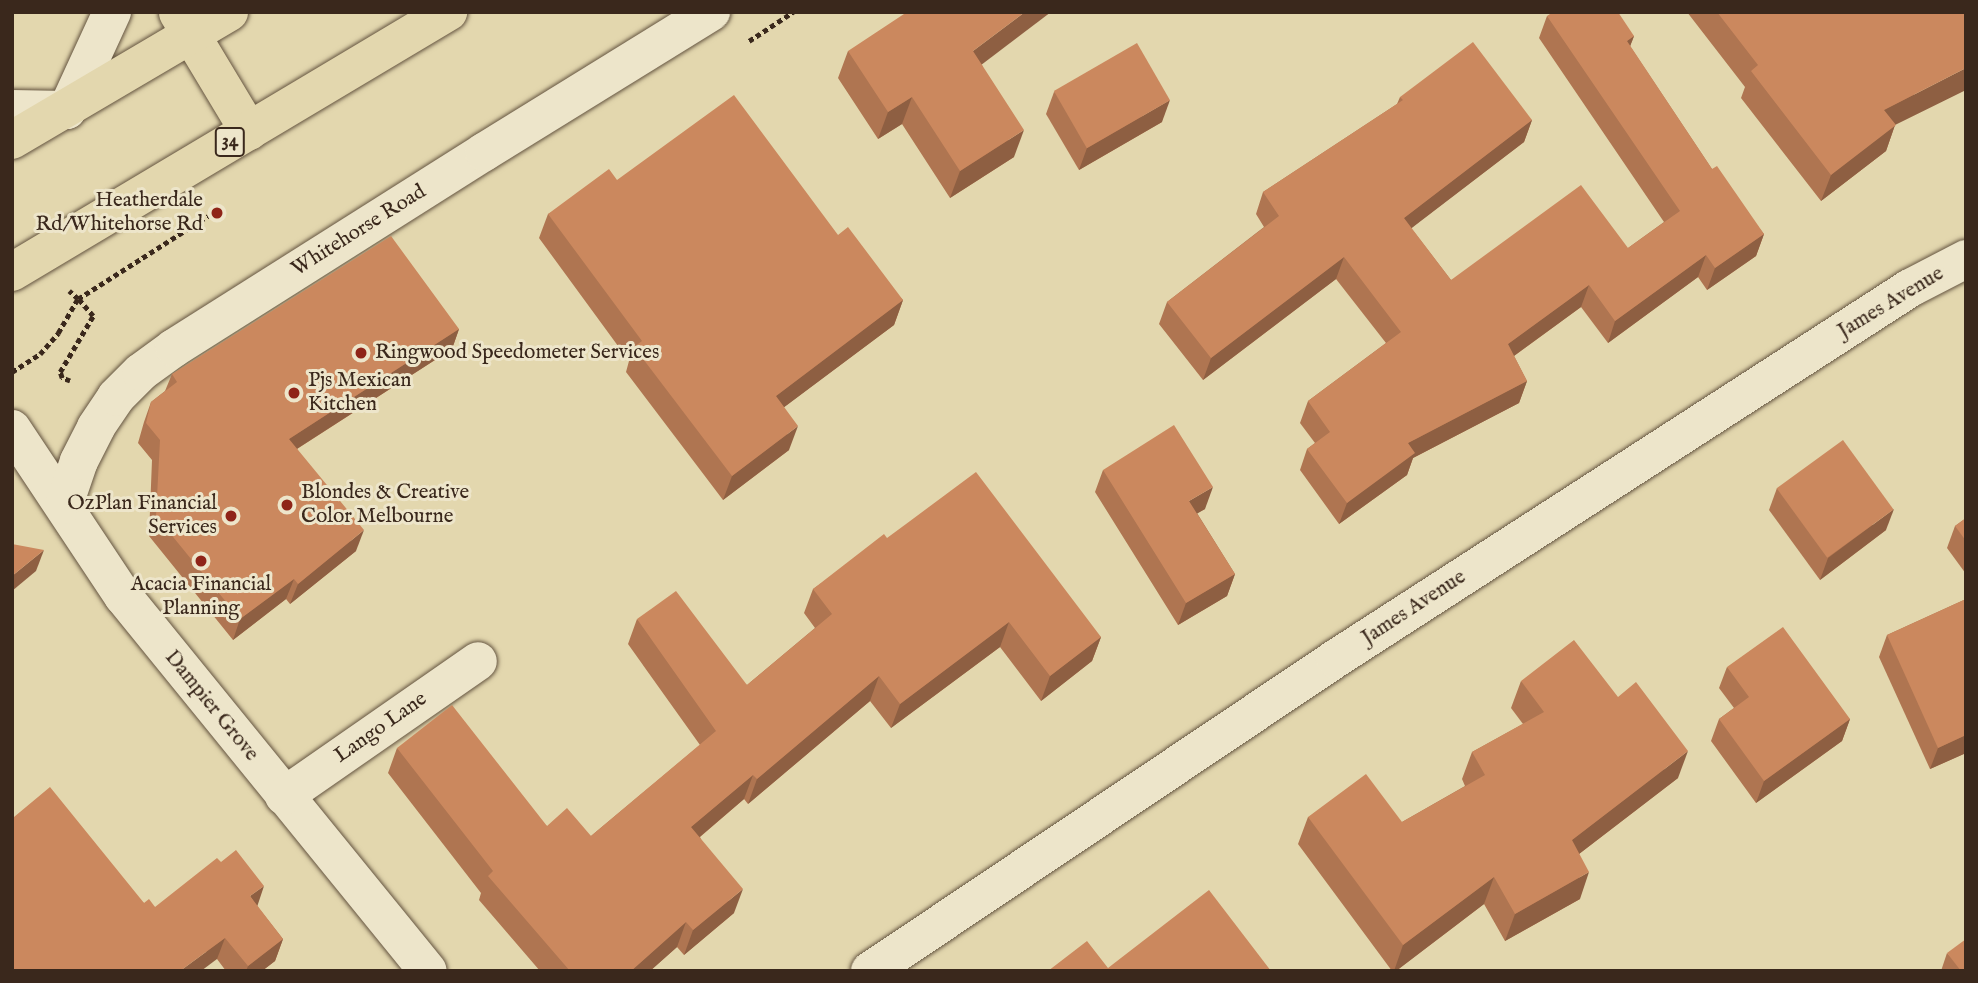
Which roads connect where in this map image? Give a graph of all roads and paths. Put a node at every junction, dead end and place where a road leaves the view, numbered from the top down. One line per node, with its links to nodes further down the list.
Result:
1 (112, 12): 7 (street)
2 (229, 12): 5 (highway)
3 (448, 12): 8 (highway, 34)
4 (711, 12): 15 (street, Whitehorse Road)
5 (186, 23): 7 (highway); 8 (highway)
6 (12, 109): 7 (street)
7 (67, 110): 9 (highway)
8 (249, 131): 12 (highway, 34)
9 (12, 140)
10 (208, 216): 13 (path)
11 (1966, 260): 19 (street, James Avenue)
12 (12, 272)
13 (76, 380)
14 (12, 429): 15 (street, Dampier Grove)
15 (64, 505): 17 (street, Dampier Grove)
16 (478, 660): 17 (street, Lango Lane)
17 (284, 796): 18 (street, Dampier Grove)
18 (428, 971)
19 (870, 971)

